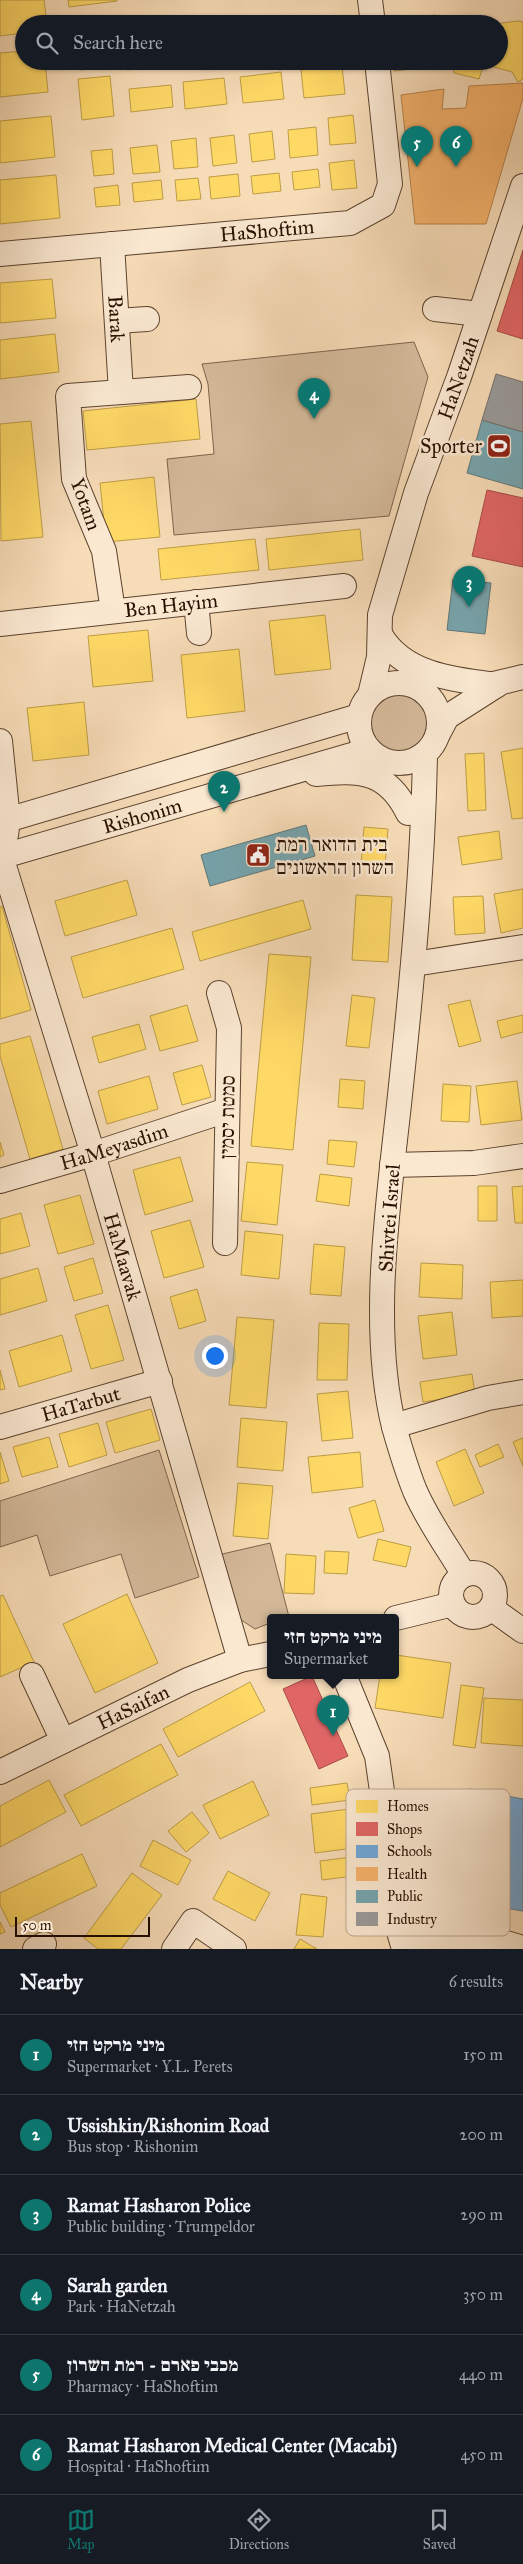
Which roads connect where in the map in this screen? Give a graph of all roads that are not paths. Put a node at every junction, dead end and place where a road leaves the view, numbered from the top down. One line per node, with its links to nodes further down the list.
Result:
1 (370, 0): 2 (street)
2 (372, 15)
3 (378, 70): 5 (street, HaShoftim)
4 (523, 186): 8 (street, HaNetzah)
5 (112, 244): 6 (street, HaShoftim); 10 (street, Barak)
6 (0, 254)
7 (437, 304): 8 (street)
8 (480, 314): 18 (street, HaNetzah)
9 (147, 319): 10 (street)
10 (117, 321): 12 (street, Barak)
11 (189, 387): 12 (street)
12 (121, 392): 15 (street, Yotam)
13 (344, 586): 14 (street, Ben Hayim)
14 (196, 602): 15 (street, Ben Hayim); 17 (street)
15 (112, 611): 16 (street, Ben Hayim)
16 (0, 624)
17 (199, 633)
18 (380, 634): 19 (street, HaNetzah); 22 (street)
19 (379, 657): 21 (street); 24 (street, HaNetzah)
20 (523, 678): 22 (street)
21 (395, 683): 23 (street); 24 (street)
22 (497, 685): 23 (street); 26 (street)
23 (418, 687): 26 (street)
24 (370, 695): 25 (street)
25 (359, 716): 29 (street); 32 (street, Rishonim)
26 (438, 734): 28 (street)
27 (0, 741): 32 (street)
28 (426, 754): 29 (street); 33 (street, Shivtei Israel)
29 (377, 756): 30 (street, Rishonim); 31 (street, Shivtei Israel)
30 (274, 778): 31 (street); 34 (street, Rishonim)
31 (408, 813): 33 (street, Shivtei Israel)
32 (4, 821): 34 (street)
33 (421, 844): 36 (street, Shivtei Israel)
34 (1, 855): 39 (street, HaMaavak)
35 (523, 947): 36 (street)
36 (414, 964): 41 (street, Shivtei Israel)
37 (219, 993): 38 (street, סמטת יסמין)
38 (227, 1110): 39 (street, HaMeyasdim); 43 (street, סמטת יסמין)
39 (93, 1154): 42 (street, HaMeyasdim); 44 (street, HaMaavak)
40 (523, 1156): 41 (street)
41 (392, 1165): 47 (street, Shivtei Israel)
42 (0, 1181)
43 (224, 1243)
44 (160, 1381): 46 (street, HaTarbut); 54 (street, HaMaavak)
45 (523, 1392): 47 (street)
46 (0, 1426)
47 (394, 1426): 48 (street, Shivtei Israel)
48 (464, 1575): 49 (street); 50 (street)
49 (453, 1604): 50 (street); 51 (street)
50 (491, 1608): 52 (street)
51 (399, 1617)
52 (523, 1631)
53 (267, 1655): 54 (street, HaSaifan)
54 (240, 1660): 57 (street, HaSaifan)
55 (32, 1675): 57 (street)
56 (346, 1679): 59 (street)
57 (63, 1741): 58 (street, HaSaifan)
58 (0, 1772)
59 (382, 1789)
60 (401, 1936): 64 (street)
61 (523, 1948): 64 (street)
62 (174, 1949): 63 (street)
63 (234, 1949)
64 (405, 1949)

